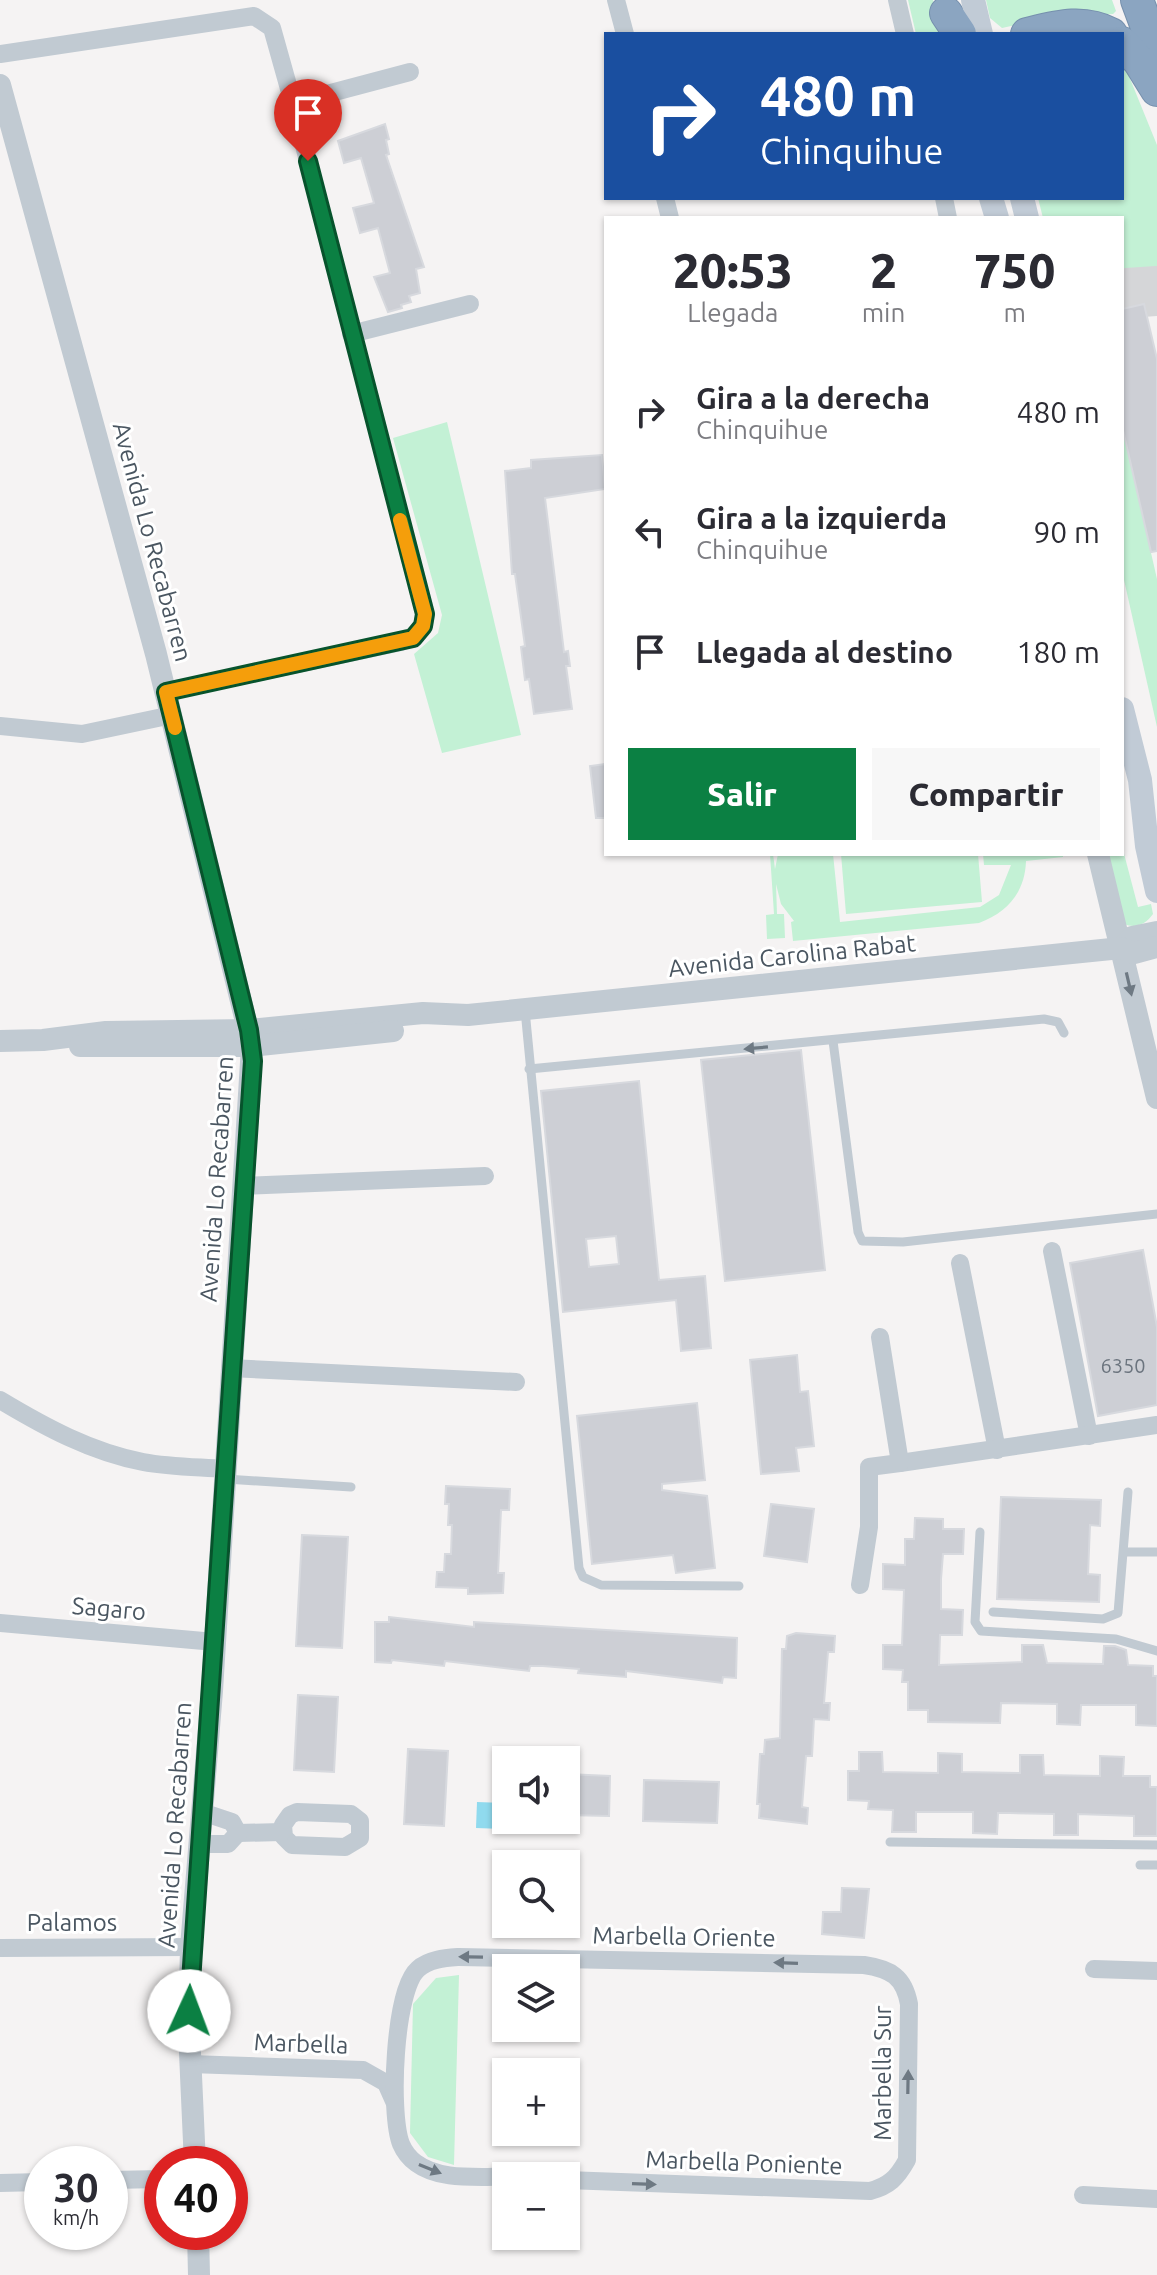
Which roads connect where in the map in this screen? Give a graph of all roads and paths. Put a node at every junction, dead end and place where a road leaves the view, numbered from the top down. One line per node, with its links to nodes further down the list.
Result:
1 (616, 0): 5 (street)
2 (897, 0): 6 (street)
3 (1137, 0): 12 (highway)
4 (955, 16): 7 (main road)
5 (624, 32)
6 (905, 32)
7 (978, 32)
8 (1037, 32): 9 (highway)
9 (1107, 32)
10 (1124, 45): 15 (highway)
11 (0, 54): 16 (street)
12 (1157, 54)
13 (410, 72): 16 (street)
14 (0, 85): 19 (street, Avenida Lo Recabarren)
15 (1157, 90)
16 (293, 103): 18 (street)
17 (470, 304): 18 (street)
18 (351, 334): 19 (street)
19 (166, 692): 20 (street, Avenida Lo Recabarren)
20 (172, 715): 22 (street); 32 (street, Avenida Lo Recabarren)
21 (1124, 717): 23 (main road)
22 (0, 726)
23 (1140, 780): 24 (main road); 26 (main road)
24 (1157, 819)
25 (1098, 856): 29 (street)
26 (1157, 891)
27 (1157, 932): 29 (street, Avenida Carolina Rabat)
28 (1157, 947): 29 (street, Avenida Carolina Rabat)
29 (1121, 948): 30 (street, Avenida Carolina Rabat); 36 (street, one-way to 36)
30 (525, 1009): 32 (street, Avenida Carolina Rabat); 35 (lane)
31 (1064, 1033): 34 (lane)
32 (250, 1038): 33 (street, Avenida Carolina Rabat); 38 (street, Avenida Lo Recabarren)
33 (0, 1041)
34 (833, 1041): 35 (lane, one-way to 35); 39 (lane)
35 (529, 1069): 57 (lane)
36 (1157, 1098)
37 (485, 1176): 38 (street)
38 (244, 1186): 43 (street, Avenida Lo Recabarren)
39 (1157, 1214)
40 (1052, 1251): 47 (street)
41 (960, 1263): 48 (street)
42 (880, 1337): 49 (street)
43 (230, 1368): 44 (street); 50 (street, Avenida Lo Recabarren)
44 (516, 1382)
45 (0, 1400): 50 (street)
46 (1157, 1425): 47 (street)
47 (1089, 1436): 48 (street)
48 (997, 1450): 49 (street)
49 (900, 1463): 56 (street)
50 (224, 1474): 51 (lane); 60 (street, Avenida Lo Recabarren)
51 (351, 1487)
52 (1128, 1492): 54 (lane)
53 (980, 1532): 61 (lane)
54 (1124, 1552): 55 (lane); 58 (lane)
55 (1157, 1552)
56 (860, 1585)
57 (739, 1586)
58 (993, 1612)
59 (0, 1623): 60 (street, Sagaro)
60 (215, 1642): 62 (street, Avenida Lo Recabarren)
61 (1157, 1651)
62 (202, 1812): 64 (street); 66 (street, Avenida Lo Recabarren)
63 (282, 1832): 64 (street)
64 (238, 1833): 66 (street)
65 (890, 1842): 67 (lane)
66 (199, 1844): 70 (street, Avenida Lo Recabarren)
67 (1157, 1845)
68 (1140, 1865): 69 (lane)
69 (1157, 1865)
70 (191, 1947): 71 (street, Palamos); 76 (street, Avenida Lo Recabarren)
71 (0, 1948)
72 (864, 1965): 75 (street, Marbella Oriente, one-way to 75); 80 (street, Marbella Sur, one-way to 72)
73 (1094, 1969): 74 (street)
74 (1157, 1971)
75 (400, 2025): 77 (street, Marbella); 78 (street, Marbella Oriente)
76 (190, 2064): 77 (street, Marbella); 79 (street, Avenida Lo Recabarren)
77 (363, 2070): 78 (street, Marbella)
78 (396, 2107): 81 (street, one-way to 81)
79 (194, 2146)
80 (907, 2160): 82 (street, Marbella Poniente, one-way to 80)
81 (492, 2176)
82 (580, 2181)
83 (24, 2182): 84 (street)
84 (0, 2183)
85 (1083, 2195): 86 (street)
86 (1157, 2199)
87 (198, 2250): 88 (street)
88 (199, 2275)

